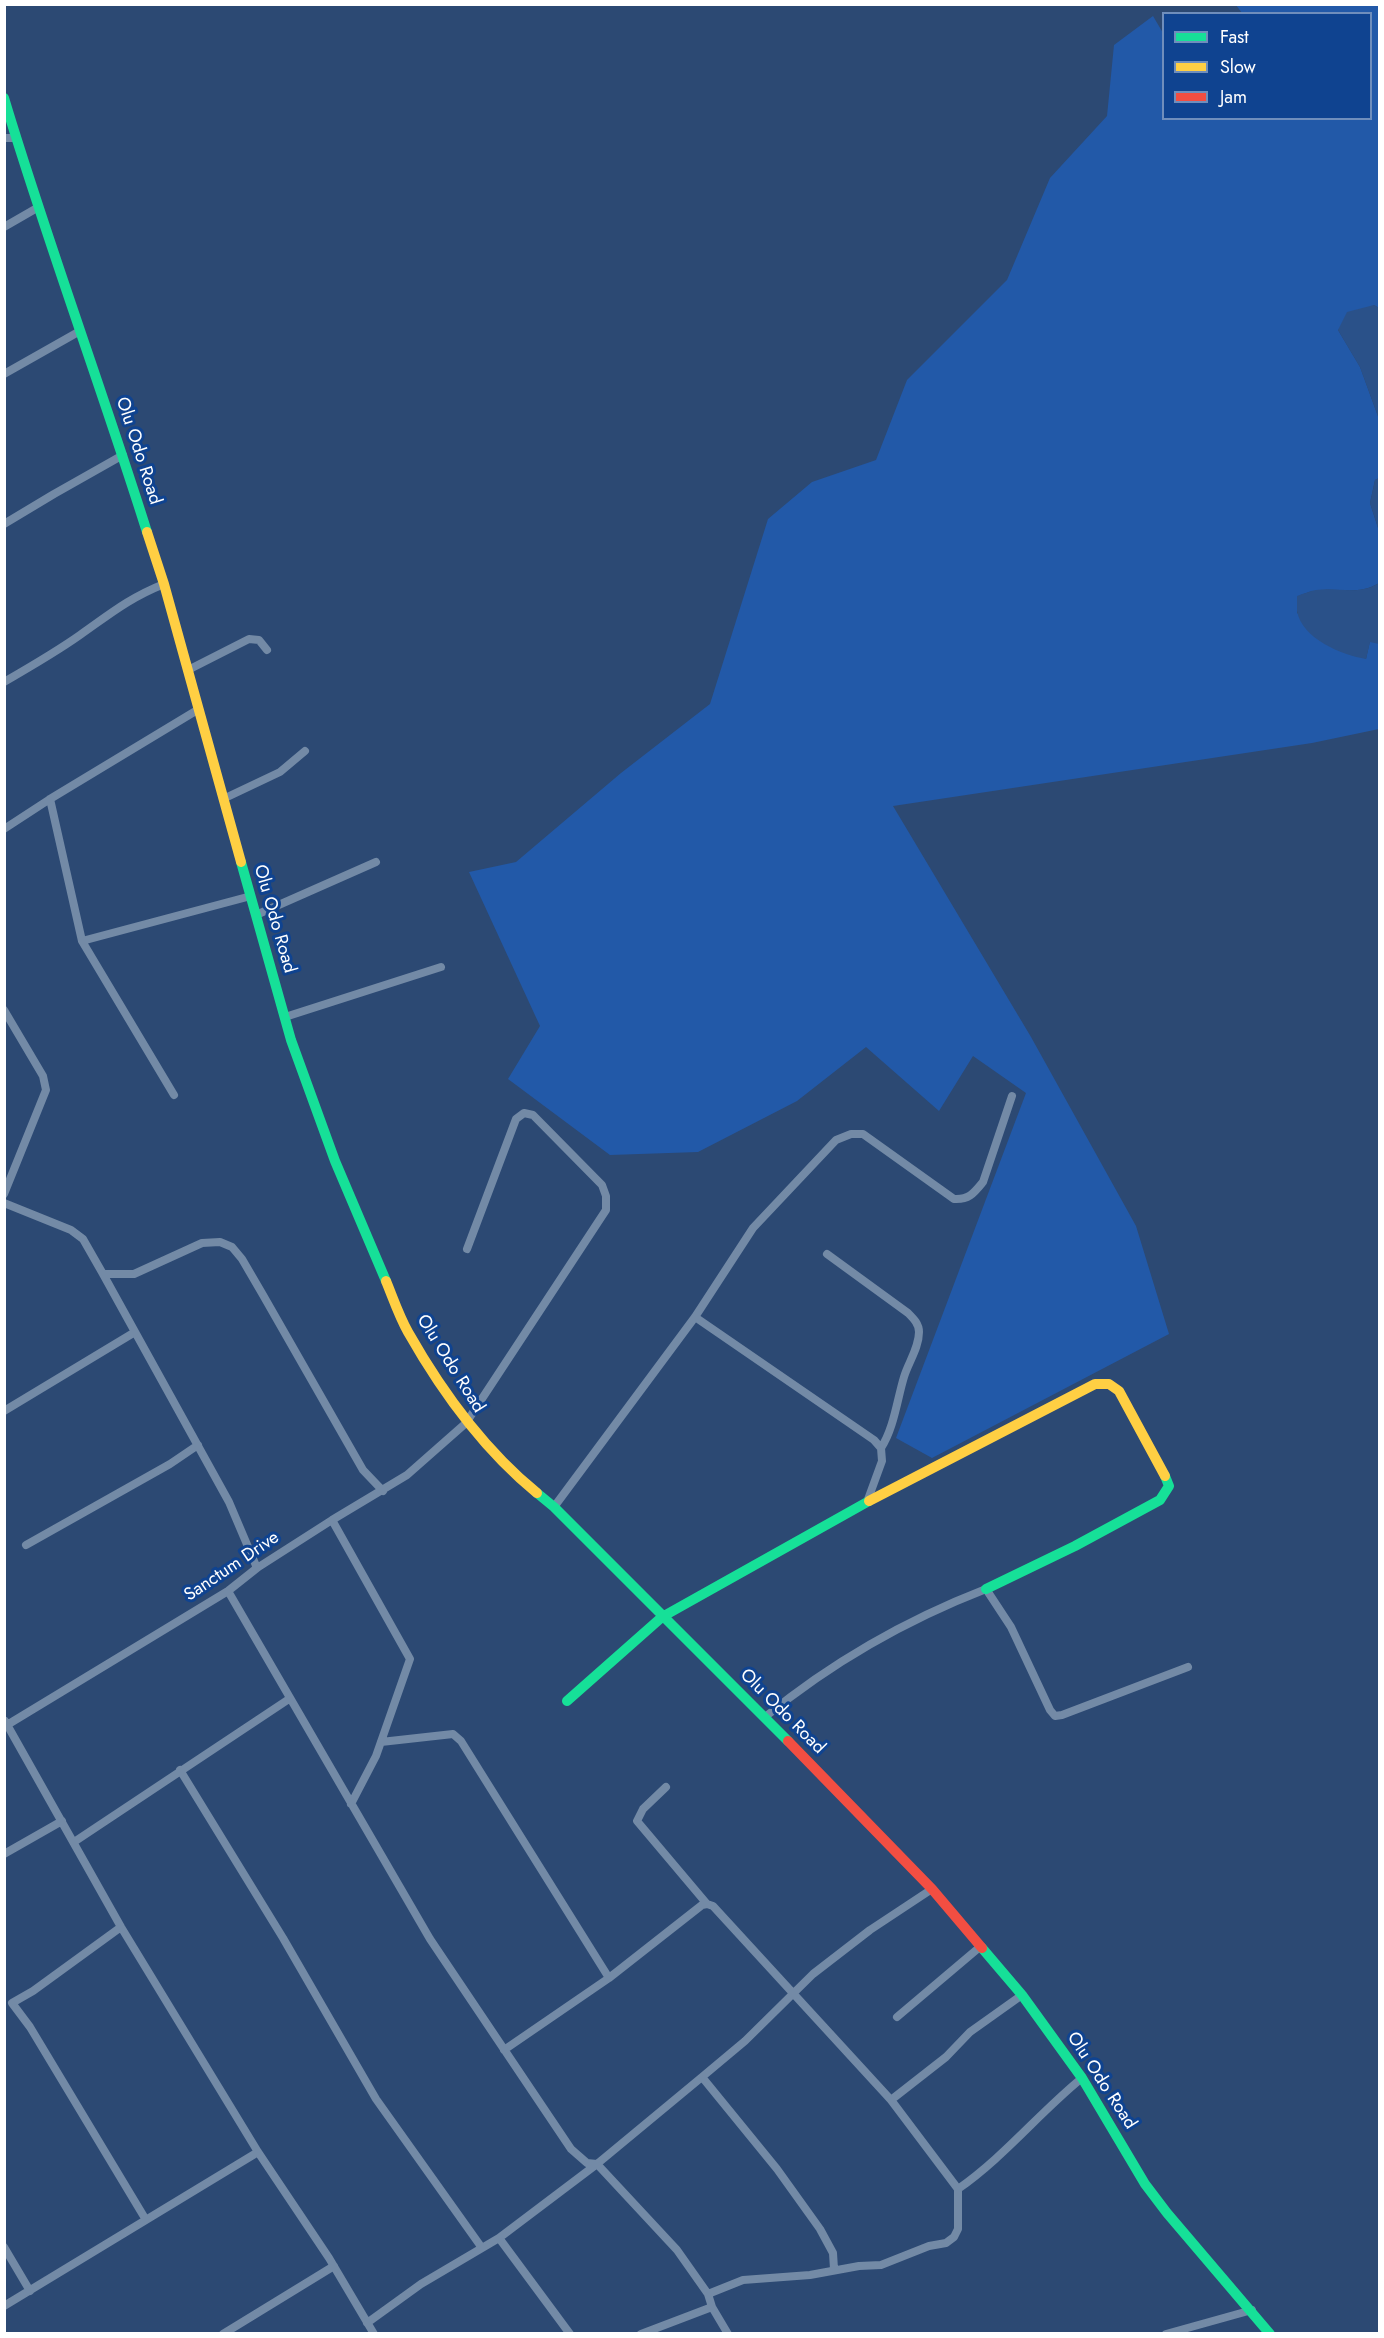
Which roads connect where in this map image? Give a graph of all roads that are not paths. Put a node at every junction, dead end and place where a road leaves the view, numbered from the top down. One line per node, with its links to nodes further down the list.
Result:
1 (4, 98): 2 (street, Olu Odo Road)
2 (10, 138): 3 (street, Olu Odo Road)
3 (37, 208): 4 (street); 5 (street, Olu Odo Road)
4 (4, 227)
5 (80, 331): 6 (street); 7 (street, Olu Odo Road)
6 (4, 374)
7 (123, 455): 8 (street); 9 (street, Olu Odo Road)
8 (4, 524)
9 (164, 584): 11 (street, Olu Odo Road); 12 (street)
10 (267, 650): 11 (street)
11 (188, 670): 13 (street, Olu Odo Road)
12 (4, 682)
13 (199, 709): 15 (street); 16 (street, Olu Odo Road)
14 (305, 750): 16 (street)
15 (50, 799): 17 (street); 21 (street)
16 (223, 799): 19 (street, Olu Odo Road)
17 (4, 829)
18 (376, 862): 20 (street)
19 (251, 896): 20 (street, Olu Odo Road); 21 (street)
20 (256, 915): 24 (street, Olu Odo Road)
21 (82, 941): 25 (street)
22 (441, 967): 24 (street)
23 (4, 1010): 27 (street)
24 (285, 1017): 35 (street, Olu Odo Road)
25 (174, 1095)
26 (1012, 1096): 32 (street)
27 (4, 1194)
28 (4, 1203): 31 (street)
29 (467, 1249): 35 (street, Sanctum Drive)
30 (828, 1254): 37 (street)
31 (103, 1274): 33 (street); 38 (street)
32 (695, 1317): 37 (street); 40 (street)
33 (135, 1332): 34 (street); 36 (street)
34 (4, 1411)
35 (466, 1423): 38 (street, Sanctum Drive); 40 (street, Olu Odo Road)
36 (198, 1445): 42 (street); 43 (street)
37 (881, 1449): 39 (street)
38 (383, 1491): 41 (street, Sanctum Drive)
39 (867, 1502): 44 (street); 46 (street)
40 (554, 1507): 46 (street, Olu Odo Road)
41 (332, 1520): 43 (street, Sanctum Drive); 52 (street)
42 (26, 1545)
43 (257, 1568): 45 (street, Sanctum Drive)
44 (986, 1589): 47 (street); 50 (street)
45 (228, 1591): 48 (street); 51 (street, Sanctum Drive)
46 (662, 1617): 49 (street); 50 (street, Olu Odo Road)
47 (1188, 1667)
48 (290, 1699): 53 (street); 55 (street)
49 (567, 1701)
50 (765, 1717): 59 (street, Olu Odo Road)
51 (6, 1723): 56 (street)
52 (381, 1742): 55 (street); 63 (street)
53 (180, 1770): 57 (street); 78 (street)
54 (666, 1787): 60 (street)
55 (351, 1804): 68 (street)
56 (62, 1821): 57 (street); 58 (street)
57 (74, 1842): 61 (street)
58 (4, 1854)
59 (932, 1889): 62 (street, Olu Odo Road); 64 (street)
60 (707, 1904): 63 (street); 64 (street)
61 (121, 1927): 66 (street); 72 (street)
62 (981, 1946): 65 (street, Olu Odo Road); 67 (street)
63 (609, 1978): 68 (street)
64 (793, 1994): 69 (street); 71 (street)
65 (1022, 1995): 70 (street, Olu Odo Road); 71 (street)
66 (8, 2005): 75 (street)
67 (897, 2017)
68 (504, 2050): 73 (street)
69 (702, 2077): 73 (street); 80 (street)
70 (1082, 2078): 74 (street); 85 (street, Olu Odo Road)
71 (891, 2100): 74 (street)
72 (258, 2152): 75 (street); 79 (street)
73 (597, 2164): 76 (street); 82 (street)
74 (958, 2189): 80 (street)
75 (146, 2220): 81 (street)
76 (499, 2238): 78 (street); 89 (street)
77 (4, 2247): 81 (street)
78 (482, 2248): 86 (street)
79 (334, 2266): 86 (street); 87 (street)
80 (834, 2269): 82 (street)
81 (30, 2291): 83 (street)
82 (708, 2294): 84 (street)
83 (4, 2306)
84 (712, 2307): 90 (street); 91 (street)
85 (1252, 2310): 92 (street); 93 (street, Olu Odo Road)
86 (367, 2323): 88 (street)
87 (224, 2334)
88 (374, 2334)
89 (570, 2334)
90 (641, 2334)
91 (728, 2334)
92 (1166, 2334)
93 (1270, 2334)

